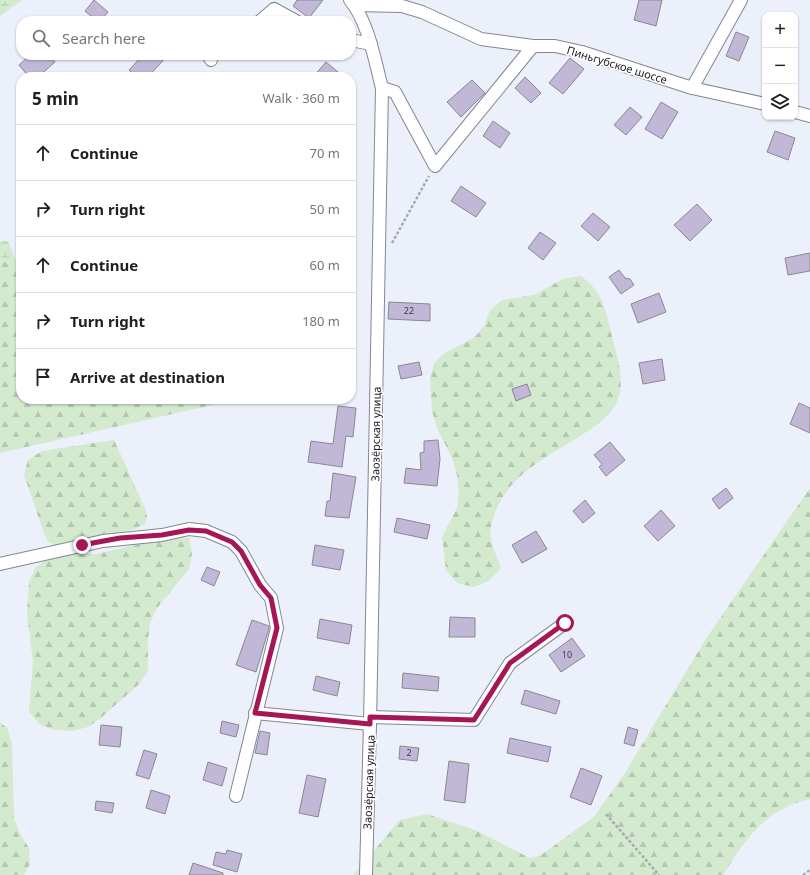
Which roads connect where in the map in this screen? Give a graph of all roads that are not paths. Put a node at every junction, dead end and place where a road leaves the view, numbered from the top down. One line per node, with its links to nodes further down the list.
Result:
1 (741, 0): 9 (street)
2 (352, 3): 6 (street, Заозёрская улица); 7 (street, Пиньгубское шоссе)
3 (266, 16): 4 (street)
4 (287, 16)
5 (356, 41): 6 (street)
6 (371, 44): 8 (street, Заозёрская улица)
7 (533, 46): 8 (street); 9 (street, Пиньгубское шоссе)
8 (382, 88): 16 (street, Заозёрская улица)
9 (692, 88): 10 (street, Пиньгубское шоссе)
10 (762, 103)
11 (798, 113): 12 (street)
12 (810, 116)
13 (0, 564): 15 (street)
14 (565, 623): 16 (street)
15 (255, 713): 16 (street); 17 (street)
16 (370, 720): 18 (street, Заозёрская улица)
17 (236, 796)
18 (366, 875)

